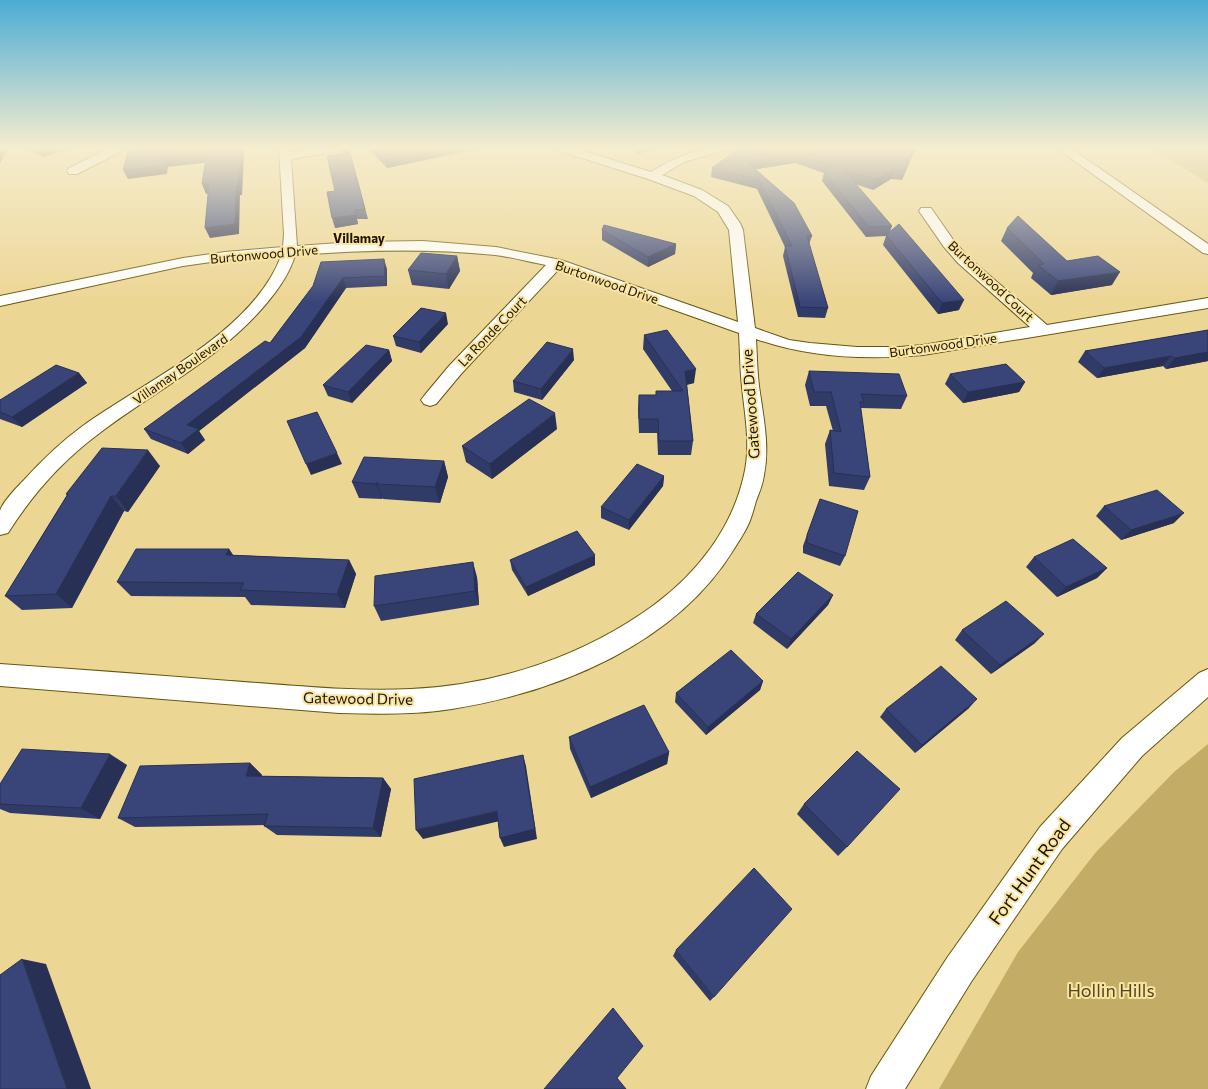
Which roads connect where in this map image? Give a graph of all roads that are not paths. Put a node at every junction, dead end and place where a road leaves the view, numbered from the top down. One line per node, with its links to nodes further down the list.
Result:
1 (289, 200): 6 (street, Villamay Boulevard)
2 (710, 200): 10 (street, Gatewood Drive)
3 (1136, 200): 5 (street)
4 (926, 211): 11 (street, Burtonwood Court)
5 (1208, 250)
6 (290, 251): 7 (street, Burtonwood Drive); 8 (street, Burtonwood Drive); 13 (street, Villamay Boulevard)
7 (556, 263): 10 (street, Burtonwood Drive); 12 (street, La Ronde Court)
8 (0, 301)
9 (1208, 303): 11 (street, Burtonwood Drive)
10 (747, 330): 11 (street, Burtonwood Drive); 14 (street, Gatewood Drive)
11 (1044, 330)
12 (430, 400)
13 (0, 527)
14 (0, 676)
15 (1208, 681): 16 (street, Fort Hunt Road)
16 (884, 1089)

